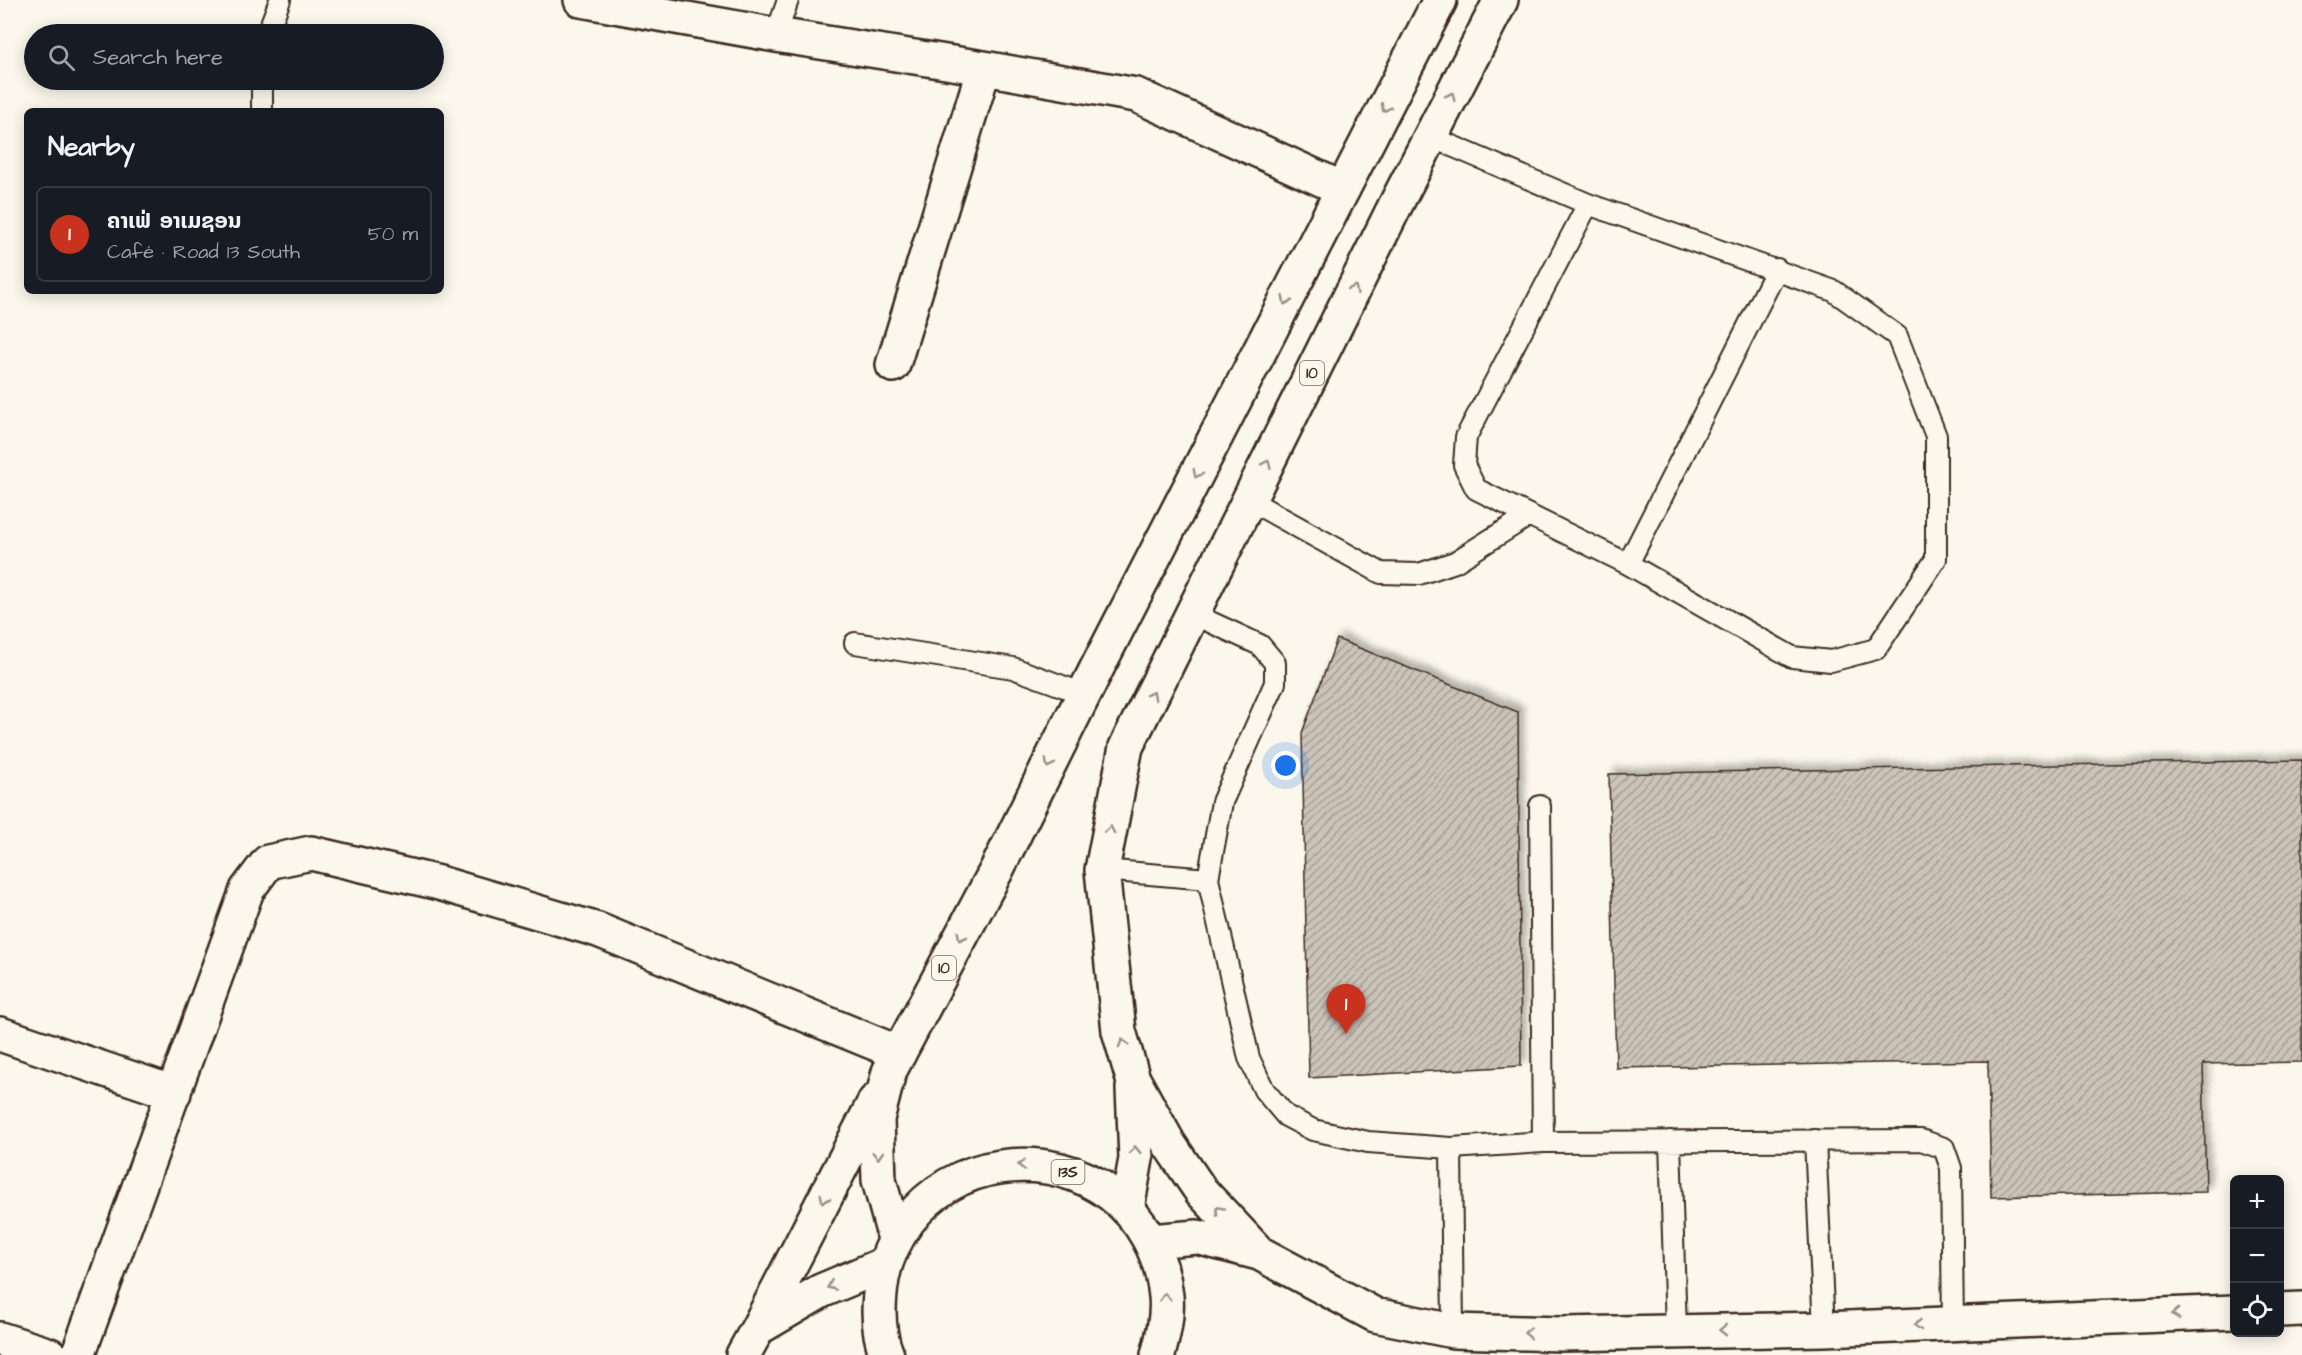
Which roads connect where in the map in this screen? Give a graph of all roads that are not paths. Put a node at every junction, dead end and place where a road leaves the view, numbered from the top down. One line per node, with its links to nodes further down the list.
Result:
1 (280, 0): 6 (lane)
2 (581, 0): 7 (main road)
3 (788, 0): 7 (lane)
4 (1440, 0): 12 (main road, 10, one-way to 12)
5 (1501, 0): 11 (main road, 10, one-way to 5)
6 (271, 24)
7 (776, 35): 8 (main road)
8 (984, 68): 12 (main road); 15 (main road)
9 (262, 90): 10 (lane)
10 (262, 108)
11 (1431, 136): 13 (lane); 16 (main road, 10, one-way to 11)
12 (1343, 189): 21 (main road, 10, one-way to 21)
13 (1588, 204): 14 (lane); 17 (lane)
14 (1777, 269): 18 (lane); 18 (lane)
15 (893, 365)
16 (1249, 500): 17 (lane); 19 (main road, 10)
17 (1528, 516): 18 (lane)
18 (1628, 564)
19 (1193, 614): 23 (main road, 10, one-way to 19); 24 (lane)
20 (855, 643): 21 (lane)
21 (1084, 694): 26 (main road, 10, one-way to 26)
22 (1540, 806): 31 (lane)
23 (1102, 870): 24 (lane); 27 (main road, 10, one-way to 23)
24 (1208, 879): 32 (lane)
25 (0, 1034): 28 (main road)
26 (894, 1063): 28 (main road); 35 (main road, 10, one-way to 35); 45 (main road, 10, one-way to 45)
27 (1133, 1079): 33 (main road, 10, one-way to 27); 36 (main road, 10, one-way to 27)
28 (174, 1094): 47 (main road)
29 (1670, 1140): 30 (lane); 31 (lane); 43 (lane)
30 (1815, 1140): 40 (lane); 41 (lane)
31 (1543, 1142): 32 (lane)
32 (1451, 1148): 42 (lane)
33 (1127, 1208): 34 (main road, 13S); 35 (main road, 13S, one-way to 35)
34 (1150, 1241): 36 (main road); 49 (main road, 13S, one-way to 34)
35 (890, 1252): 45 (main road, one-way to 45); 48 (main road, 13S)
36 (1259, 1253): 42 (main road)
37 (2302, 1309): 38 (main road)
38 (2284, 1310)
39 (2230, 1312): 40 (main road, one-way to 40)
40 (1953, 1324): 41 (main road, one-way to 41)
41 (1824, 1329): 43 (main road, one-way to 43)
42 (1453, 1331): 43 (main road, one-way to 42)
43 (1676, 1331)
44 (0, 1339): 46 (main road)
45 (751, 1342)
46 (50, 1355)
47 (78, 1355)
48 (887, 1355)
49 (1158, 1355)

